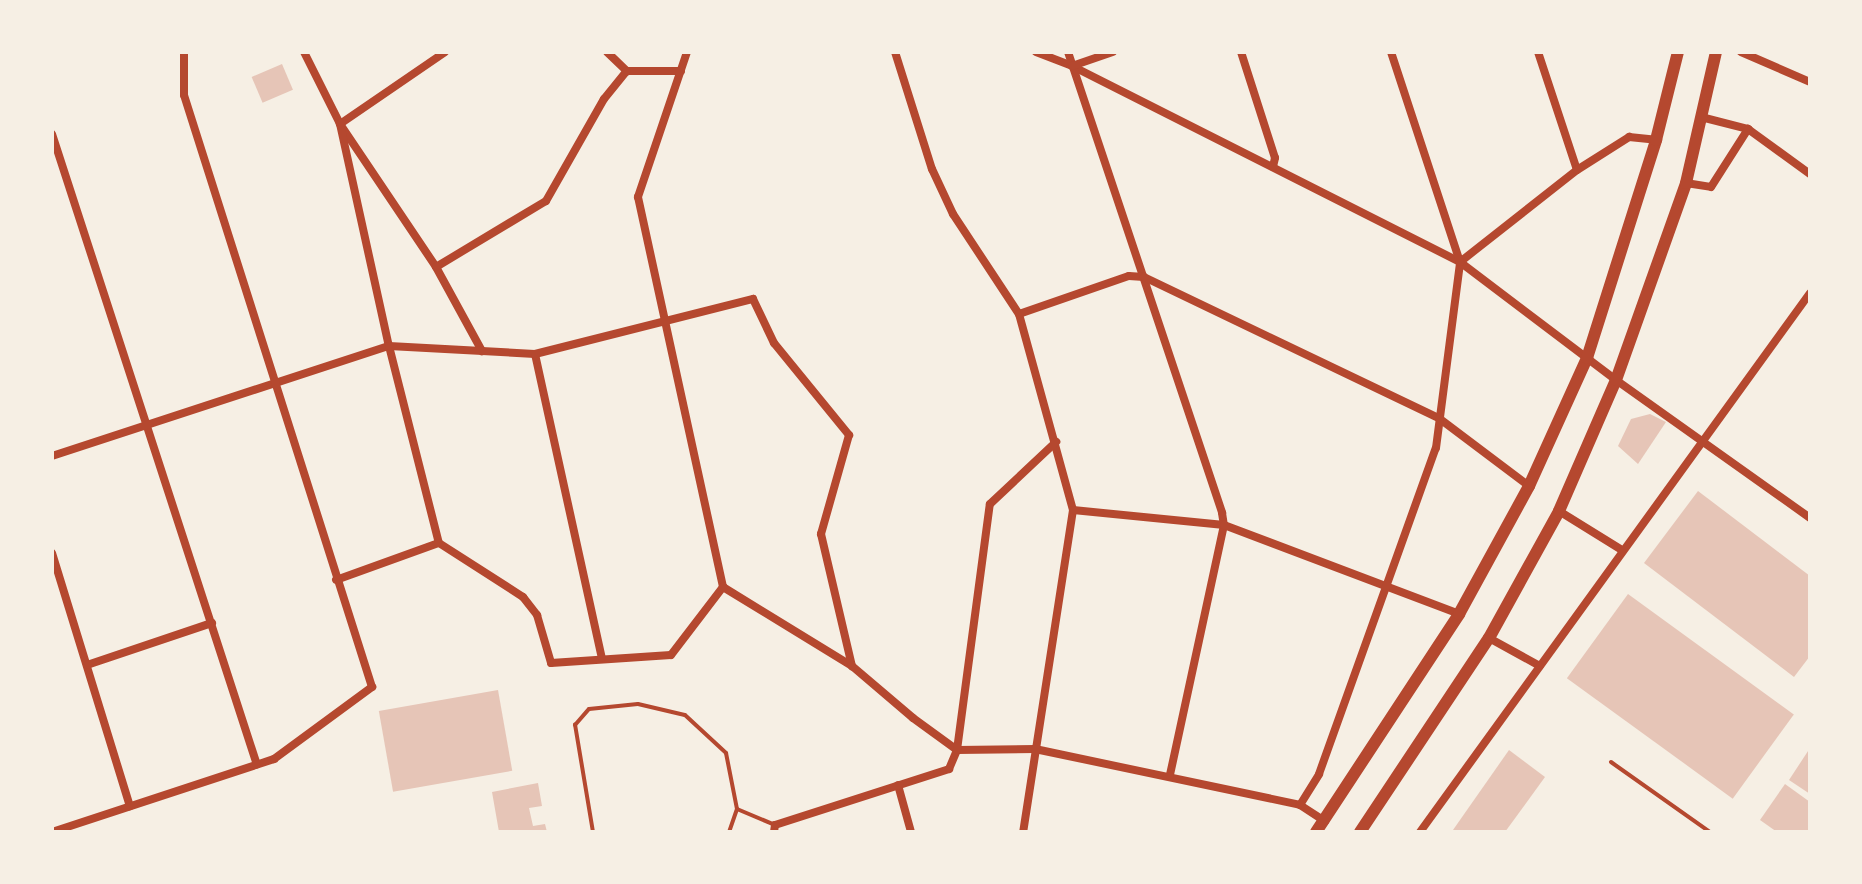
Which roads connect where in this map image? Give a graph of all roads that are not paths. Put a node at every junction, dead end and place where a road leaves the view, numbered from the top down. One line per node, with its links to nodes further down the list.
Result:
1 (184, 52): 40 (street)
2 (304, 52): 21 (street)
3 (445, 52): 21 (street)
4 (607, 52): 17 (street)
5 (687, 52): 18 (street)
6 (895, 52): 33 (street)
7 (1036, 52): 16 (street)
8 (1068, 52): 16 (street)
9 (1113, 52): 16 (street)
10 (1241, 52): 25 (street)
11 (1391, 52): 29 (street)
12 (1538, 52): 26 (street)
13 (1678, 52): 24 (main road)
14 (1716, 52): 20 (main road)
15 (1741, 52): 19 (street)
16 (1072, 66): 25 (street); 31 (street)
17 (627, 71): 18 (street); 30 (street)
18 (681, 71): 34 (street)
19 (1810, 82)
20 (1701, 117): 22 (street); 28 (main road)
21 (340, 124): 30 (street); 35 (street)
22 (1748, 129): 27 (street); 28 (street)
23 (52, 134): 42 (street)
24 (1656, 140): 26 (street); 38 (main road)
25 (1273, 167): 29 (street)
26 (1577, 170): 29 (street)
27 (1810, 174)
28 (1686, 183): 39 (main road)
29 (1460, 262): 38 (street); 41 (street)
30 (436, 267): 36 (street)
31 (1144, 277): 33 (street); 41 (street); 50 (street)
32 (1810, 293): 43 (street)
33 (1019, 314): 44 (street)
34 (663, 321): 37 (street); 55 (street); 62 (street)
35 (389, 346): 36 (street); 40 (street); 51 (street)
36 (482, 351): 37 (street)
37 (535, 354): 60 (street)
38 (1587, 358): 39 (street); 46 (main road)
39 (1616, 380): 43 (street); 48 (main road)
40 (275, 384): 42 (street); 54 (street)
41 (1440, 419): 46 (street); 56 (street)
42 (148, 424): 45 (street); 58 (street)
43 (1702, 439): 49 (street); 52 (street)
44 (1056, 442): 47 (street); 65 (street)
45 (52, 456)
46 (1529, 486): 57 (main road)
47 (1073, 510): 50 (street); 64 (street)
48 (1559, 511): 52 (street); 59 (main road)
49 (1810, 518)
50 (1224, 525): 56 (street); 68 (street)
51 (439, 543): 54 (street); 60 (street)
52 (1622, 550): 63 (street)
53 (52, 553): 61 (street)
54 (336, 580): 67 (street)
55 (723, 587): 60 (street); 62 (street)
56 (1387, 587): 57 (street); 70 (street)
57 (1459, 614): 73 (main road)
58 (212, 623): 61 (street); 67 (street)
59 (1489, 638): 63 (street); 75 (main road)
60 (602, 658)
61 (87, 665): 71 (street)
62 (852, 666): 65 (street)
63 (1540, 666): 82 (street)
64 (1035, 749): 65 (street); 68 (street); 80 (street)
65 (957, 750): 69 (street)
66 (1611, 762): 83 (lane)
67 (257, 765): 71 (street)
68 (1170, 775): 70 (street)
69 (898, 785): 74 (street); 79 (street)
70 (1300, 805): 73 (street)
71 (130, 806): 76 (street)
72 (737, 809): 74 (lane); 77 (lane); 78 (lane)
73 (1325, 821): 81 (main road)
74 (775, 828)
75 (1363, 831)
76 (52, 832)
77 (593, 832)
78 (729, 832)
79 (911, 832)
80 (1023, 832)
81 (1316, 832)
82 (1420, 832)
83 (1710, 832)

